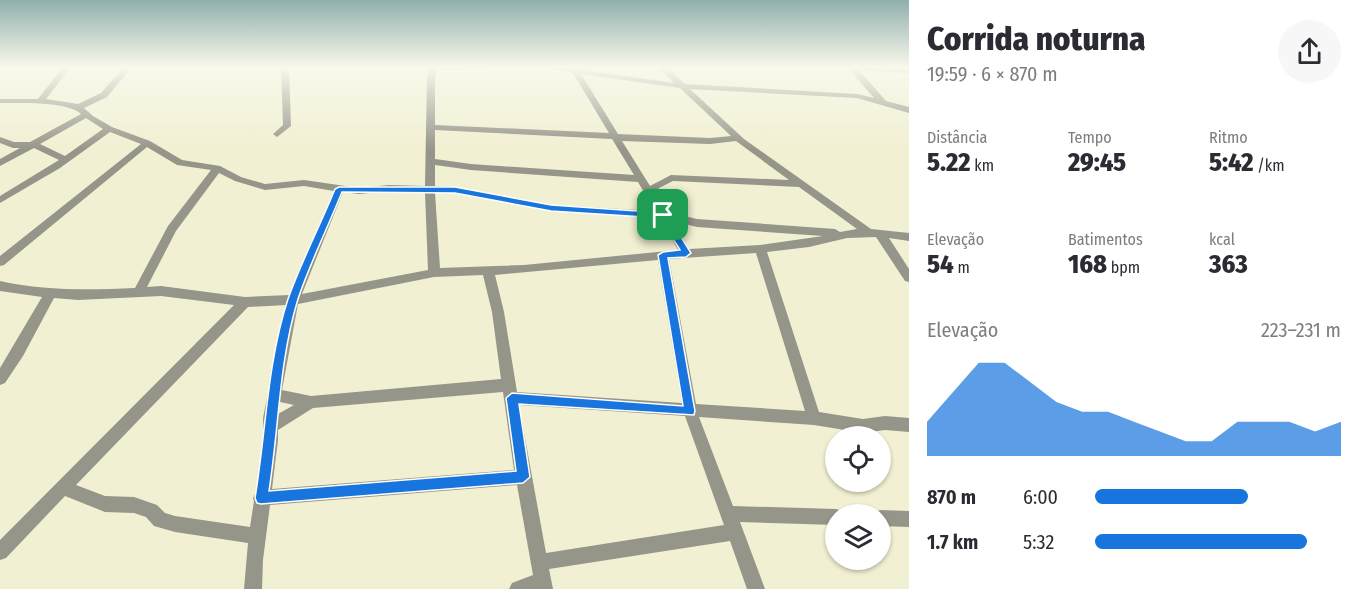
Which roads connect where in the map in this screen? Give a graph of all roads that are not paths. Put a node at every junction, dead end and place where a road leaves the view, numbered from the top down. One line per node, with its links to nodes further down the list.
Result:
1 (45, 94): 10 (street)
2 (104, 94): 12 (street)
3 (286, 94): 17 (street)
4 (431, 94): 15 (street)
5 (589, 94): 18 (street)
6 (689, 94): 19 (street)
7 (830, 94): 11 (street)
8 (875, 94): 11 (street)
9 (0, 101): 10 (street)
10 (40, 101): 12 (street)
11 (883, 102): 13 (street)
12 (79, 107): 14 (street)
13 (909, 110)
14 (87, 114): 16 (street); 22 (street)
15 (431, 127): 18 (street); 24 (street)
16 (109, 129): 21 (street); 23 (street)
17 (277, 134)
18 (614, 138): 19 (street); 27 (street)
19 (738, 138): 28 (street)
20 (0, 140): 22 (street)
21 (147, 143): 26 (street); 40 (street)
22 (30, 144): 23 (street); 25 (street)
23 (66, 160): 32 (street)
24 (430, 161): 27 (street); 30 (street)
25 (0, 164)
26 (217, 168): 29 (street); 45 (street)
27 (640, 179): 31 (street)
28 (800, 184): 31 (street); 34 (street)
29 (339, 189): 30 (street); 47 (street)
30 (430, 190): 33 (street); 42 (street)
31 (650, 194): 33 (street)
32 (0, 200)
33 (663, 215): 35 (street); 38 (street)
34 (874, 233): 35 (street); 36 (street); 43 (street)
35 (847, 234): 37 (street)
36 (909, 237)
37 (760, 249): 38 (street); 54 (street)
38 (686, 253): 39 (street)
39 (663, 255): 41 (street); 53 (street)
40 (0, 262)
41 (488, 271): 42 (street); 50 (street)
42 (434, 273): 47 (street)
43 (909, 278)
44 (0, 286): 46 (street)
45 (139, 291): 46 (street); 48 (street)
46 (50, 294): 49 (street)
47 (293, 300): 48 (street); 51 (street)
48 (245, 302): 58 (street)
49 (0, 379)
50 (510, 392): 52 (street); 53 (street); 57 (street)
51 (274, 394): 52 (street); 56 (street)
52 (311, 402): 56 (street)
53 (690, 411): 54 (street); 60 (street)
54 (814, 418): 55 (street)
55 (909, 425)
56 (271, 426): 59 (street)
57 (523, 477): 59 (street); 67 (street)
58 (64, 488): 65 (street); 66 (street)
59 (261, 498): 65 (street)
60 (729, 514): 61 (street); 64 (street)
61 (825, 517)
62 (891, 518): 63 (street)
63 (909, 519)
64 (735, 532): 67 (street); 71 (street)
65 (257, 536): 69 (street)
66 (0, 552)
67 (540, 562): 68 (street)
68 (544, 585): 70 (street)
69 (253, 589)
70 (518, 589)
71 (756, 589)

